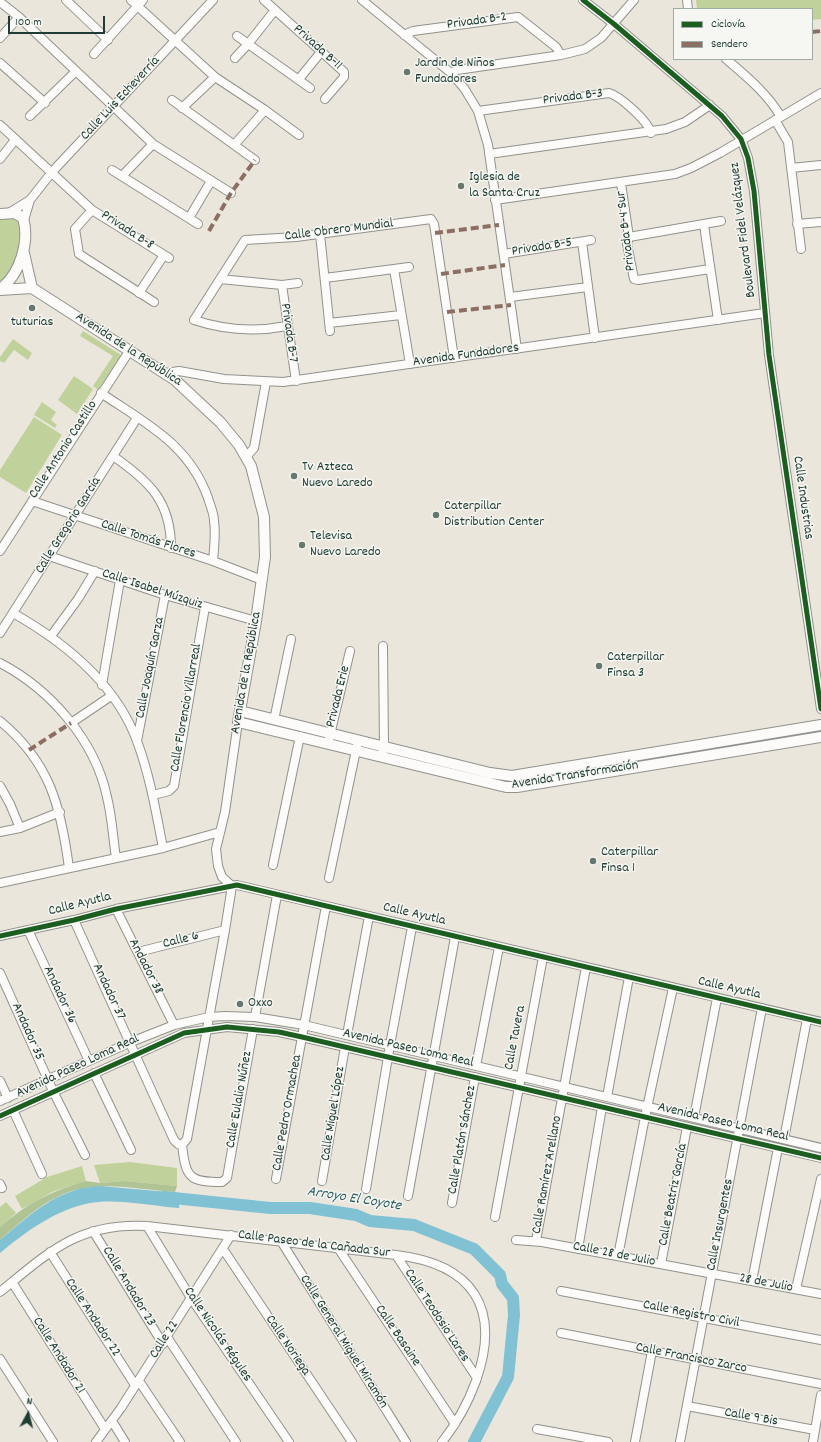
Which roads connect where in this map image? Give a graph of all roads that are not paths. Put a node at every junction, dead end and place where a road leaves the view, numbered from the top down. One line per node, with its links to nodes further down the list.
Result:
1 (66, 0): 16 (street)
2 (131, 0): 9 (street)
3 (213, 0): 17 (street, Calle Luis Echeverría)
4 (264, 0): 10 (street, Privada B-11)
5 (362, 0): 13 (street)
6 (584, 0): 12 (street, Boulevard Fidel Velázquez)
7 (634, 0): 12 (street)
8 (0, 2): 11 (street)
9 (141, 3): 16 (street); 17 (street)
10 (276, 10): 18 (street); 19 (street, Privada B-11)
11 (19, 17): 15 (street); 25 (street)
12 (614, 24): 21 (street); 34 (street, Boulevard Fidel Velázquez)
13 (404, 35): 21 (street, Privada B-2); 26 (street)
14 (237, 36): 18 (street)
15 (0, 38)
16 (108, 40): 20 (street)
17 (175, 41): 27 (street); 35 (street, Calle Luis Echeverría)
18 (248, 44): 22 (street); 28 (street)
19 (321, 52): 28 (street); 31 (street, Privada B-11)
20 (94, 54)
21 (561, 55): 26 (street)
22 (235, 58)
23 (727, 60): 40 (street)
24 (0, 63): 33 (street)
25 (76, 71): 33 (street); 35 (street)
26 (451, 73): 38 (street)
27 (215, 77): 36 (street); 37 (street)
28 (299, 79): 29 (street)
29 (310, 88)
30 (821, 93): 40 (street)
31 (325, 99)
32 (172, 100): 36 (street)
33 (45, 103): 39 (street)
34 (710, 105): 42 (street); 44 (street, Boulevard Fidel Velázquez)
35 (114, 106): 46 (street); 54 (street, Calle Luis Echeverría)
36 (182, 108): 47 (street)
37 (265, 110): 43 (street); 47 (street)
38 (478, 111): 42 (street, Privada B-3); 48 (street)
39 (30, 116)
40 (778, 118): 44 (street); 52 (street)
41 (0, 125): 45 (street, Privada B-8)
42 (651, 133): 48 (street)
43 (299, 135)
44 (741, 139): 57 (street); 90 (street, Boulevard Fidel Velázquez)
45 (16, 140): 49 (street); 54 (street, Privada B-8)
46 (153, 144): 55 (street); 56 (street)
47 (235, 144): 50 (street)
48 (489, 154): 60 (street)
49 (0, 159)
50 (255, 160)
51 (821, 165): 52 (street)
52 (791, 168): 68 (street)
53 (112, 170): 55 (street)
54 (52, 172): 59 (street, Calle Luis Echeverría); 61 (street, Privada B-8)
55 (122, 176): 63 (street)
56 (211, 181): 58 (street); 63 (street)
57 (621, 183): 60 (street); 71 (street, Privada B-4 Sur)
58 (231, 193)
59 (30, 200): 62 (street, Calle Luis Echeverría); 64 (street, Calle Luis Echeverría)
60 (495, 200): 76 (street)
61 (92, 210): 87 (street, Privada B-8); 87 (street, Privada B-8)
62 (5, 214): 64 (main road)
63 (189, 218): 67 (street)
64 (24, 220): 75 (main road)
65 (721, 221): 69 (street)
66 (821, 222): 68 (street)
67 (198, 224)
68 (797, 224): 74 (street)
69 (704, 225): 71 (street); 78 (street)
70 (320, 234): 80 (street); 81 (street, Calle Obrero Mundial); 97 (street, Calle Obrero Mundial)
71 (628, 237): 78 (street, Privada B-4 Sur)
72 (591, 240): 73 (street)
73 (582, 242): 76 (street, Privada B-5); 84 (street, Privada B-5)
74 (801, 249)
75 (24, 253): 85 (main road); 86 (main road)
76 (504, 254): 88 (street)
77 (409, 267): 79 (street)
78 (710, 268): 92 (street)
79 (394, 269): 80 (street); 91 (street)
80 (324, 278): 91 (street)
81 (220, 279): 83 (street); 93 (street)
82 (298, 283): 83 (street)
83 (282, 285): 93 (street, Privada B-7)
84 (588, 287): 88 (street); 94 (street, Privada B-5)
85 (32, 288): 86 (main road); 96 (main road, Avenida de la República)
86 (0, 289)
87 (140, 293): 89 (street)
88 (510, 297): 95 (street)
89 (154, 302)
90 (765, 313): 92 (street, Avenida Fundadores); 127 (street, Calle Industrias)
91 (401, 315): 98 (street)
92 (718, 320): 94 (street, Avenida Fundadores)
93 (287, 326): 100 (street, Privada B-7)
94 (595, 338): 95 (street, Avenida Fundadores)
95 (517, 349): 97 (street, Avenida Fundadores)
96 (130, 350): 99 (main road, Avenida de la República); 102 (street, Calle Antonio Castillo)
97 (454, 358): 98 (street, Avenida Fundadores)
98 (410, 364): 100 (street, Avenida Fundadores)
99 (166, 373): 101 (street, Avenida Fundadores); 105 (main road, Avenida de la República)
100 (296, 381): 101 (street, Avenida Fundadores)
101 (266, 382): 105 (street)
102 (101, 393): 103 (street); 106 (street, Calle Antonio Castillo)
103 (137, 418): 104 (street, Calle Gregorio García); 111 (street)
104 (113, 456): 107 (street, Calle Gregorio García); 108 (street)
105 (246, 457): 114 (main road, Avenida de la República)
106 (32, 501): 107 (street, Calle Tomás Flores); 109 (street, Calle Antonio Castillo)
107 (75, 516): 108 (street, Calle Tomás Flores); 110 (street, Calle Gregorio García)
108 (171, 548): 111 (street, Calle Tomás Flores)
109 (0, 551)
110 (50, 556): 112 (street, Calle Isabel Múzquiz); 117 (street, Calle Gregorio García)
111 (213, 561): 114 (street, Calle Tomás Flores)
112 (95, 571): 113 (street, Calle Isabel Múzquiz); 120 (street)
113 (120, 580): 115 (street, Calle Isabel Múzquiz); 125 (street)
114 (262, 580): 118 (main road, Avenida de la República)
115 (165, 595): 116 (street, Calle Isabel Múzquiz); 139 (street, Calle Joaquín Garza)
116 (204, 608): 118 (street, Calle Isabel Múzquiz); 156 (street, Calle Florencio Villarreal)
117 (13, 613): 119 (street, Calle Gregorio García); 120 (street)
118 (256, 621): 128 (main road, Avenida de la República)
119 (0, 633)
120 (51, 636): 125 (street)
121 (291, 639): 129 (street)
122 (383, 646): 142 (street)
123 (350, 651): 137 (street, Privada Erie)
124 (0, 663): 132 (street)
125 (102, 685): 126 (street)
126 (111, 696): 132 (street); 139 (street)
127 (821, 709)
128 (240, 711): 129 (main road, Avenida Transformación); 131 (main road, Avenida de la República)
129 (274, 720): 137 (main road, Avenida Transformación)
130 (0, 721): 157 (street)
131 (238, 722): 135 (main road, Avenida Transformación); 160 (street, Avenida de la República)
132 (71, 723): 162 (street)
133 (821, 725): 134 (main road, Avenida Transformación)
134 (795, 730): 138 (main road); 140 (main road, Avenida Transformación)
135 (300, 736): 137 (main road, Avenida Transformación); 163 (street)
136 (821, 736): 138 (main road, Avenida Transformación)
137 (329, 739): 141 (main road, Avenida Transformación)
138 (797, 740): 144 (main road, Avenida Transformación)
139 (137, 741): 156 (street)
140 (719, 742): 144 (main road); 146 (main road, Avenida Transformación)
141 (357, 746): 142 (main road, Avenida Transformación); 147 (main road, Avenida Transformación); 165 (street)
142 (384, 747): 143 (main road, Avenida Transformación); 147 (street)
143 (403, 752): 145 (main road, Avenida Transformación); 149 (main road)
144 (721, 753): 150 (main road, Avenida Transformación)
145 (421, 756): 148 (main road, Avenida Transformación); 151 (main road)
146 (638, 756): 150 (main road); 153 (main road, Avenida Transformación)
147 (381, 758): 149 (main road, Avenida Transformación)
148 (445, 762): 152 (main road); 153 (main road, Avenida Transformación)
149 (403, 763): 151 (main road, Avenida Transformación)
150 (640, 766): 154 (main road, Avenida Transformación)
151 (419, 767): 152 (main road, Avenida Transformación)
152 (442, 772): 154 (main road, Avenida Transformación)
153 (541, 772): 154 (main road)
154 (542, 783)
155 (0, 786): 158 (street)
156 (153, 795): 161 (street)
157 (60, 812): 158 (street); 164 (street)
158 (20, 828): 159 (street)
159 (0, 832)
160 (220, 832): 161 (street); 167 (street, Avenida de la República)
161 (163, 848): 162 (street)
162 (116, 858): 164 (street)
163 (273, 865)
164 (70, 868): 166 (street)
165 (328, 878)
166 (0, 883)
167 (232, 886): 168 (street, Calle Ayutla); 170 (street, Calle Ayutla); 175 (street)
168 (277, 895): 169 (street, Calle Ayutla); 188 (street)
169 (326, 906): 171 (street, Calle Ayutla); 191 (street, Calle Pedro Ormachea)
170 (116, 909): 172 (street, Calle Ayutla); 179 (street, Andador 38)
171 (369, 916): 173 (street, Calle Ayutla); 195 (street)
172 (74, 920): 174 (street, Calle Ayutla); 197 (street, Andador 37)
173 (412, 926): 177 (street, Calle Ayutla); 198 (street)
174 (28, 930): 176 (street, Calle Ayutla); 203 (street, Andador 36)
175 (225, 930): 179 (street, Calle 6); 187 (street)
176 (0, 936)
177 (456, 937): 178 (street, Calle Ayutla); 201 (street)
178 (499, 947): 180 (street, Calle Ayutla); 204 (street, Calle Platón Sánchez)
179 (138, 952): 192 (street, Andador 38)
180 (543, 957): 181 (street, Calle Ayutla); 207 (street, Calle Tavera)
181 (586, 967): 183 (street, Calle Ayutla); 211 (street, Calle Ramírez Arellano)
182 (0, 973): 209 (street, Andador 35)
183 (629, 978): 184 (street, Calle Ayutla); 215 (street)
184 (673, 988): 185 (street, Calle Ayutla); 217 (street)
185 (717, 998): 186 (street, Calle Ayutla); 222 (street)
186 (762, 1008): 189 (street, Calle Ayutla); 224 (street, Calle Insurgentes)
187 (209, 1017): 188 (street, Avenida Paseo Loma Real); 192 (street, Avenida Paseo Loma Real); 193 (street)
188 (255, 1017): 191 (street, Avenida Paseo Loma Real)
189 (807, 1019): 190 (street, Calle Ayutla); 226 (street)
190 (821, 1022)
191 (304, 1024): 195 (street, Avenida Paseo Loma Real); 196 (street, Calle Pedro Ormachea)
192 (174, 1025): 197 (street, Avenida Paseo Loma Real)
193 (207, 1029): 194 (street, Avenida Paseo Loma Real); 200 (street, Avenida Paseo Loma Real); 227 (street)
194 (253, 1029): 196 (street, Avenida Paseo Loma Real); 227 (street, Calle Eulalio Núñez)
195 (347, 1035): 198 (street, Avenida Paseo Loma Real)
196 (302, 1037): 199 (street, Avenida Paseo Loma Real); 234 (street, Calle Pedro Ormachea)
197 (131, 1042): 200 (street, Andador 37); 203 (street, Avenida Paseo Loma Real)
198 (390, 1045): 201 (street, Avenida Paseo Loma Real); 202 (street)
199 (345, 1047): 202 (street, Avenida Paseo Loma Real); 236 (street, Calle Miguel López)
200 (135, 1054): 206 (street, Avenida Paseo Loma Real); 227 (street, Andador 37)
201 (433, 1055): 204 (street, Avenida Paseo Loma Real); 205 (street)
202 (388, 1057): 205 (street, Avenida Paseo Loma Real); 237 (street)
203 (89, 1061): 209 (street, Avenida Paseo Loma Real)
204 (476, 1066): 207 (street, Avenida Paseo Loma Real)
205 (431, 1067): 208 (street, Avenida Paseo Loma Real); 238 (street)
206 (94, 1073): 213 (street, Avenida Paseo Loma Real); 230 (street)
207 (521, 1076): 211 (street, Avenida Paseo Loma Real); 212 (street, Calle Tavera)
208 (475, 1077): 212 (street, Avenida Paseo Loma Real); 239 (street, Calle Platón Sánchez)
209 (48, 1079): 213 (street, Andador 35); 216 (street, Avenida Paseo Loma Real)
210 (0, 1081): 216 (street)
211 (564, 1086): 214 (street, Calle Ramírez Arellano); 215 (street, Avenida Paseo Loma Real)
212 (519, 1087): 214 (street, Avenida Paseo Loma Real); 240 (street, Calle Tavera)
213 (53, 1091): 219 (street, Avenida Paseo Loma Real); 231 (street, Andador 35)
214 (562, 1097): 218 (street, Avenida Paseo Loma Real); 246 (street, Calle Ramírez Arellano)
215 (607, 1097): 217 (street, Avenida Paseo Loma Real)
216 (4, 1099)
217 (647, 1106): 221 (street); 222 (street, Avenida Paseo Loma Real)
218 (602, 1107): 221 (street, Avenida Paseo Loma Real); 249 (street)
219 (13, 1110): 220 (street, Avenida Paseo Loma Real); 233 (street)
220 (0, 1116)
221 (645, 1117): 223 (street, Avenida Paseo Loma Real); 252 (street)
222 (694, 1117): 224 (street, Avenida Paseo Loma Real)
223 (687, 1127): 225 (street, Avenida Paseo Loma Real); 253 (street, Calle Beatriz García)
224 (739, 1128): 225 (street, Calle Insurgentes); 226 (street, Avenida Paseo Loma Real)
225 (737, 1138): 228 (street, Avenida Paseo Loma Real); 254 (street, Calle Insurgentes)
226 (784, 1139): 229 (street, Avenida Paseo Loma Real)
227 (184, 1145)
228 (778, 1148): 232 (street, Avenida Paseo Loma Real); 255 (street)
229 (821, 1148)
230 (131, 1150)
231 (85, 1155)
232 (821, 1158)
233 (42, 1174)
234 (276, 1179)
235 (821, 1179): 257 (street)
236 (322, 1181)
237 (366, 1189)
238 (408, 1196)
239 (452, 1203)
240 (495, 1217)
241 (146, 1226): 242 (street, Calle Paseo de la Cañada Sur); 243 (street, Calle Paseo de la Cañada Sur); 261 (street, Calle Nicolás Régules)
242 (93, 1231): 250 (street, Calle Paseo de la Cañada Sur); 265 (street, Calle Andador 23)
243 (231, 1235): 245 (street, Calle Paseo de la Cañada Sur); 248 (street, Calle 22)
244 (516, 1240): 246 (street, Calle 28 de Julio)
245 (281, 1241): 247 (street, Calle Paseo de la Cañada Sur); 286 (street, Calle General Miguel Miramón)
246 (536, 1241): 249 (street, Calle 28 de Julio)
247 (338, 1248): 251 (street, Calle Paseo de la Cañada Sur); 275 (street, Calle Basaine)
248 (223, 1249): 261 (street, Calle 22); 285 (street, Calle Noriega)
249 (578, 1249): 252 (street, Calle 28 de Julio)
250 (50, 1252): 256 (street, Calle Paseo de la Cañada Sur); 270 (street, Calle Andador 22)
251 (396, 1255): 269 (street, Calle Teodosio Lares); 269 (street, Calle Paseo de la Cañada Sur)
252 (618, 1256): 253 (street, Calle 28 de Julio)
253 (661, 1264): 254 (street, Calle 28 de Julio)
254 (712, 1273): 255 (street, 28 de Julio); 262 (street, Calle Insurgentes)
255 (752, 1281): 257 (street, 28 de Julio)
256 (12, 1282): 258 (street, Calle Paseo de la Cañada Sur); 276 (street, Calle Andador 21)
257 (796, 1289): 260 (street, 28 de Julio)
258 (0, 1292)
259 (561, 1292): 262 (street, Calle Registro Civil)
260 (821, 1294)
261 (191, 1298): 265 (street, Calle 22); 284 (street, Calle Nicolás Régules)
262 (703, 1318): 264 (street, Calle Registro Civil); 268 (street, Calle Insurgentes)
263 (560, 1333): 266 (street, Calle Francisco Zarco)
264 (821, 1340)
265 (165, 1341): 270 (street, Calle 22); 283 (street, Calle Andador 23)
266 (652, 1351): 268 (street, Calle Francisco Zarco); 289 (street)
267 (0, 1358): 279 (street)
268 (695, 1360): 271 (street, Calle Francisco Zarco); 273 (street, Calle Insurgentes)
269 (477, 1378): 275 (street, Calle Paseo de la Cañada Sur)
270 (137, 1383): 274 (street, Calle 22); 282 (street, Calle Andador 22)
271 (821, 1384)
272 (821, 1395): 278 (street)
273 (687, 1406): 278 (street, Calle 9 Bis); 290 (street, Calle Insurgentes)
274 (112, 1421): 276 (street, Calle 22); 281 (street)
275 (455, 1424): 287 (street, Calle Paseo de la Cañada Sur)
276 (105, 1429): 280 (street, Calle 22)
277 (537, 1429): 288 (street)
278 (815, 1430): 291 (street)
279 (52, 1442)
280 (96, 1442)
281 (125, 1442)
282 (180, 1442)
283 (236, 1442)
284 (289, 1442)
285 (352, 1442)
286 (406, 1442)
287 (442, 1442)
288 (608, 1442)
289 (635, 1442)
290 (680, 1442)
291 (813, 1442)

